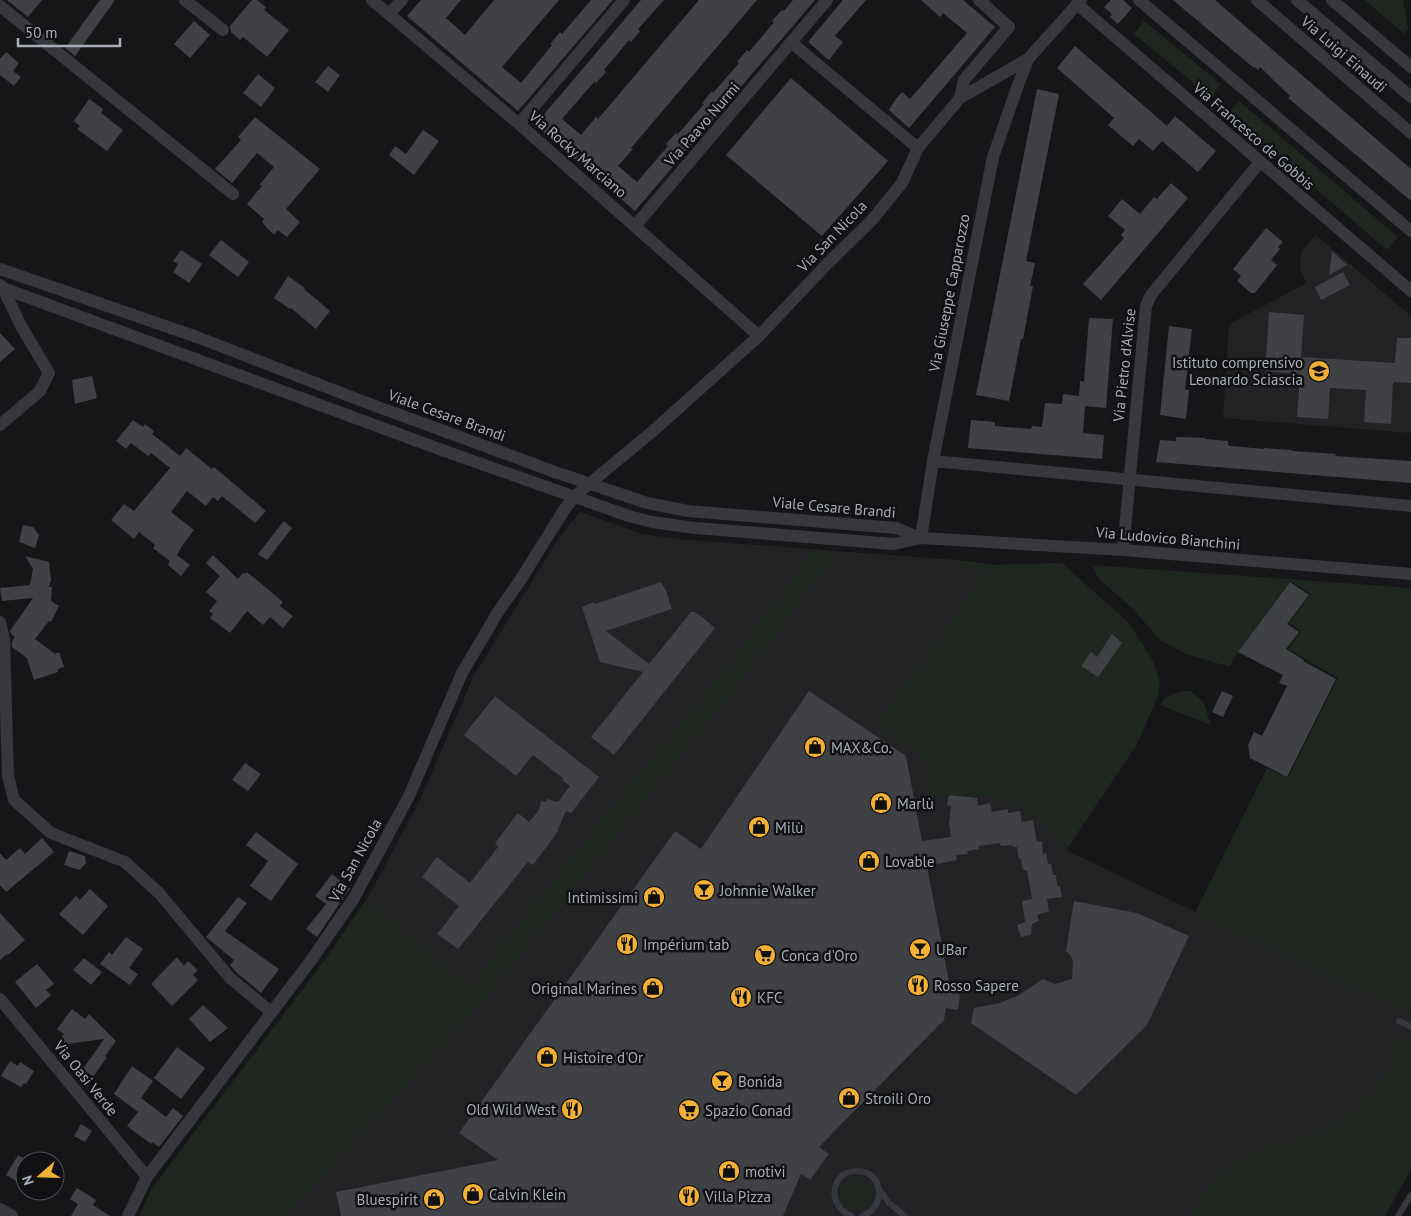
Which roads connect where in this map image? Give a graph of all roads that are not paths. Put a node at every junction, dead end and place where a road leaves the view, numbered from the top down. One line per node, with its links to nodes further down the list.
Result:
1 (185, 0): 14 (street)
2 (372, 0): 13 (street, Via Rocky Marciano)
3 (402, 0): 13 (street)
4 (624, 0): 20 (street)
5 (828, 0): 15 (street, Via Paavo Nurmi)
6 (979, 0): 18 (street)
7 (1139, 0): 26 (street, Via Francesco de Gobbis)
8 (1257, 0): 21 (street, Via Luigi Einaudi)
9 (1297, 0): 19 (street, Via Luigi Einaudi)
10 (1332, 0): 17 (street)
11 (1079, 2): 16 (street, Via San Nicola); 23 (street, Via Francesco de Gobbis)
12 (0, 6): 24 (street)
13 (389, 14): 20 (street, Via Rocky Marciano)
14 (223, 30)
15 (792, 43): 22 (street); 25 (street, Via Paavo Nurmi)
16 (1028, 60): 18 (street, Via San Nicola); 32 (street, Via Giuseppe Capparozzo)
17 (1411, 67)
18 (960, 98): 22 (street, Via San Nicola)
19 (1411, 98)
20 (519, 124): 25 (street, Via Rocky Marciano)
21 (1411, 133)
22 (918, 148): 30 (street, Via San Nicola)
23 (1260, 162): 29 (street, Via Francesco de Gobbis); 33 (street, Via Pietro d'Alvise)
24 (233, 194)
25 (635, 226): 30 (street, Via Rocky Marciano)
26 (1411, 230)
27 (0, 269): 34 (street, Viale Cesare Brandi)
28 (1, 287): 31 (street); 35 (street, Viale Cesare Brandi)
29 (1411, 291)
30 (759, 336): 34 (street, Via San Nicola)
31 (0, 425)
32 (933, 461): 33 (street); 37 (street, Via Giuseppe Capparozzo)
33 (1129, 480): 36 (street); 38 (street, Via Pietro d'Alvise)
34 (589, 484): 35 (street, Via San Nicola); 37 (street, Viale Cesare Brandi)
35 (574, 497): 37 (street, Viale Cesare Brandi); 42 (street, Via San Nicola)
36 (1411, 506)
37 (922, 538): 38 (street, Via Ludovico Bianchini)
38 (1123, 550): 39 (street, Via Ludovico Bianchini)
39 (1411, 574)
40 (0, 622): 42 (street)
41 (0, 999): 45 (street, Via Oasi Verde)
42 (271, 1012): 45 (street, Via San Nicola)
43 (1399, 1021): 44 (lane)
44 (1411, 1027)
45 (147, 1177): 50 (street, Via San Nicola)
46 (880, 1191): 51 (lane); 52 (lane); 53 (lane)
47 (1411, 1196): 54 (lane)
48 (0, 1209): 49 (street)
49 (12, 1216)
50 (128, 1216)
51 (852, 1216)
52 (867, 1216)
53 (905, 1216)
54 (1398, 1216)

